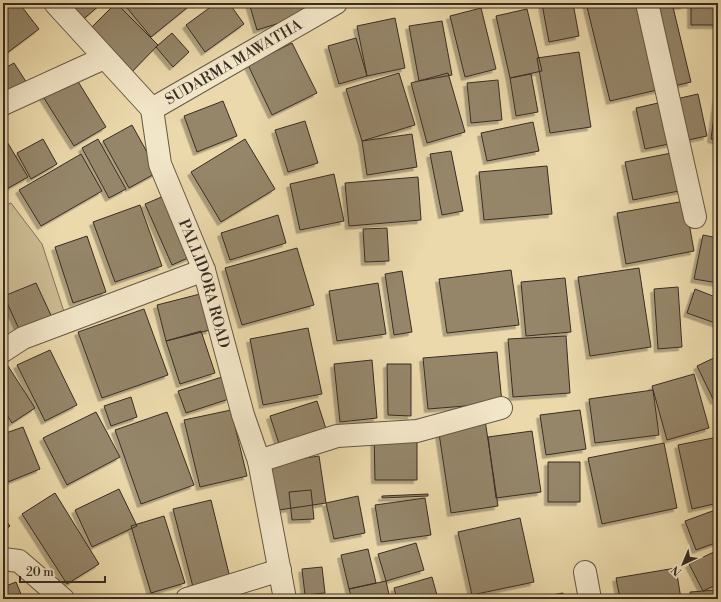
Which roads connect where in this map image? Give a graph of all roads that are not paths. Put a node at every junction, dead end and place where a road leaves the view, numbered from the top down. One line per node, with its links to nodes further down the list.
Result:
1 (55, 3): 4 (street)
2 (336, 3): 6 (street, SUDARMA MAWATHA)
3 (647, 3): 7 (street)
4 (104, 58): 5 (street); 6 (street)
5 (3, 104)
6 (152, 109): 8 (street, PALLIDORA ROAD)
7 (695, 217)
8 (204, 270): 9 (street); 11 (street, PALLIDORA ROAD)
9 (3, 351)
10 (501, 408): 11 (street)
11 (259, 461): 13 (street, PALLIDORA ROAD)
12 (3, 559): 15 (street)
13 (280, 570): 16 (street); 17 (street, PALLIDORA ROAD)
14 (585, 572): 18 (street)
15 (63, 599)
16 (187, 599)
17 (285, 599)
18 (590, 599)

